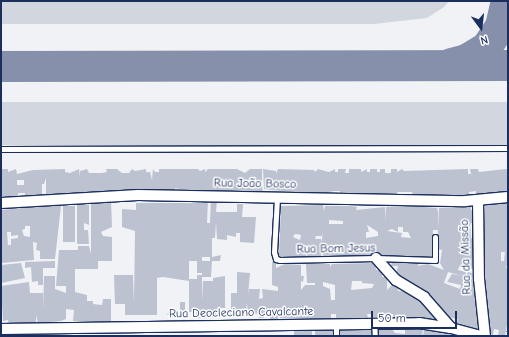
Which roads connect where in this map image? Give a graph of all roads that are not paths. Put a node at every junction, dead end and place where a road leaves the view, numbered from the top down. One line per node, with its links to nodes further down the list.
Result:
1 (508, 148): 2 (lane)
2 (1, 149)
3 (508, 197): 5 (street, Rua João Bosco)
4 (278, 198): 5 (street, Rua João Bosco); 6 (street, Rua João Bosco); 8 (lane, Rua Bom Jesus)
5 (478, 200): 16 (street, Rua da Missão)
6 (1, 203)
7 (435, 237): 8 (lane, Rua Bom Jesus)
8 (376, 258): 11 (street)
9 (374, 323): 10 (street, Rua Deocleciano Cavalcante); 11 (street, Rua Deocleciano Cavalcante); 14 (lane)
10 (336, 324): 12 (street, Rua Deocleciano Cavalcante); 13 (lane)
11 (451, 328): 15 (street, Rua Deocleciano Cavalcante)
12 (1, 329)
13 (336, 336)
14 (375, 336)
15 (480, 336)
16 (485, 336)

